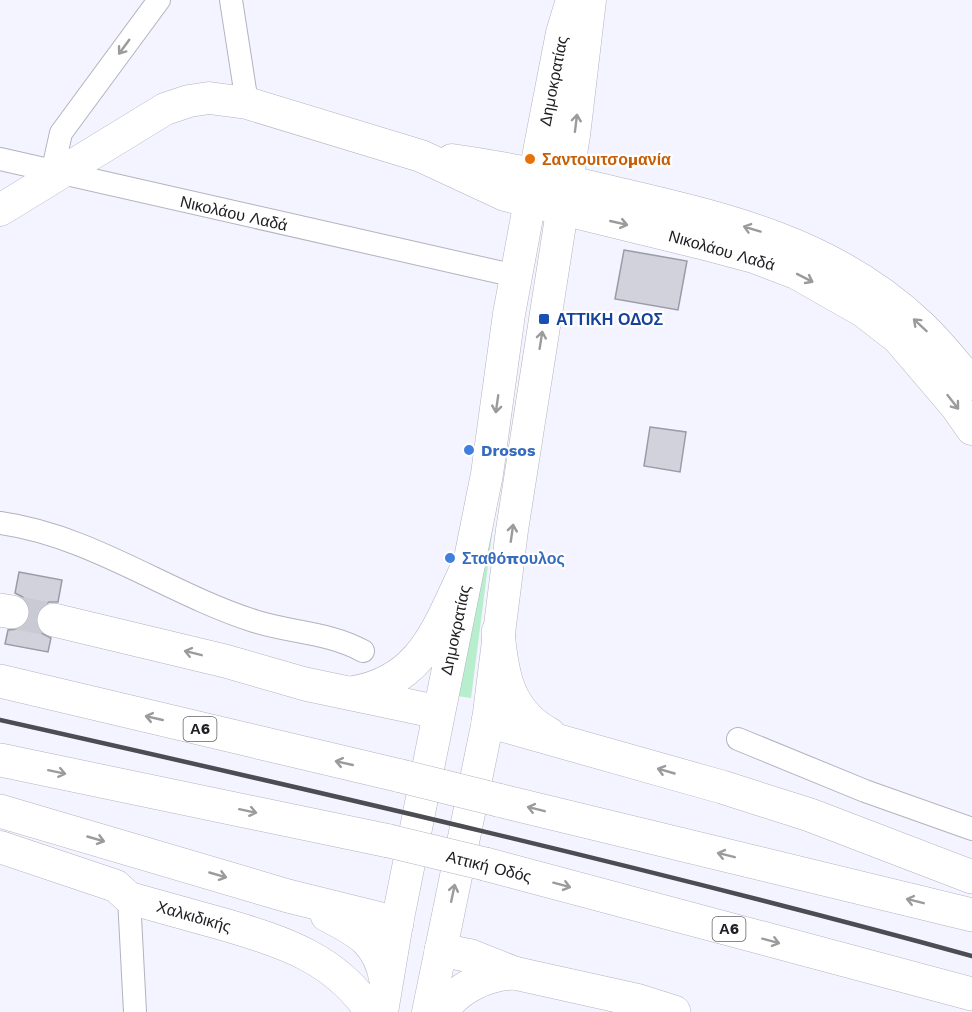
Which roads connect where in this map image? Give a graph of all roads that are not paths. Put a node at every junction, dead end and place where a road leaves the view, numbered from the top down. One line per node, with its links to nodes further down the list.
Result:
1 (159, 0): 7 (street, one-way to 7)
2 (231, 0): 5 (street)
3 (572, 0): 8 (main road, Δημοκρατίας)
4 (590, 0): 9 (main road, Δημοκρατίας, one-way to 4)
5 (247, 103): 7 (main road, Νικολάου Λαδά); 8 (main road, Νικολάου Λαδά)
6 (0, 159): 7 (street, Νικολάου Λαδά)
7 (58, 173): 10 (main road, Νικολάου Λαδά); 11 (street, Νικολάου Λαδά)
8 (533, 187): 9 (main road, Νικολάου Λαδά); 11 (main road, Δημοκρατίας)
9 (564, 195): 12 (main road, Νικολάου Λαδά, one-way to 9); 13 (main road, Νικολάου Λαδά, one-way to 13); 17 (main road, Δημοκρατίας, one-way to 9)
10 (0, 210)
11 (516, 276): 15 (main road, Δημοκρατίας, one-way to 15)
12 (972, 384)
13 (972, 429)
14 (0, 523): 18 (street)
15 (468, 567): 20 (highway); 21 (main road, Δημοκρατίας)
16 (54, 620): 20 (highway, one-way to 16)
17 (498, 632): 22 (main road, Δημοκρατίας); 24 (highway)
18 (363, 651)
19 (0, 681): 32 (highway, Α6, one-way to 19, bridge)
20 (346, 693): 21 (highway)
21 (438, 712): 22 (main road); 33 (main road, Δημοκρατίας)
22 (488, 721): 24 (highway); 34 (main road, Δημοκρατίας, one-way to 22)
23 (738, 739): 27 (street)
24 (567, 743): 29 (highway, one-way to 24)
25 (0, 760): 36 (highway, Αττική Οδός / Α6, one-way to 36, bridge)
26 (0, 811): 30 (highway, one-way to 30)
27 (972, 829)
28 (0, 847): 31 (main road, Χαλκιδικής)
29 (972, 877)
30 (288, 896): 33 (highway); 37 (highway)
31 (129, 897): 38 (street); 39 (main road, Χαλκιδικής)
32 (972, 915)
33 (397, 923): 34 (main road); 37 (main road, Δημοκρατίας)
34 (441, 950): 35 (highway); 40 (main road, Δημοκρατίας)
35 (514, 973): 41 (highway); 42 (highway)
36 (972, 994)
37 (384, 996)
38 (135, 1012)
39 (371, 1012)
40 (428, 1012)
41 (442, 1012)
42 (674, 1012)

